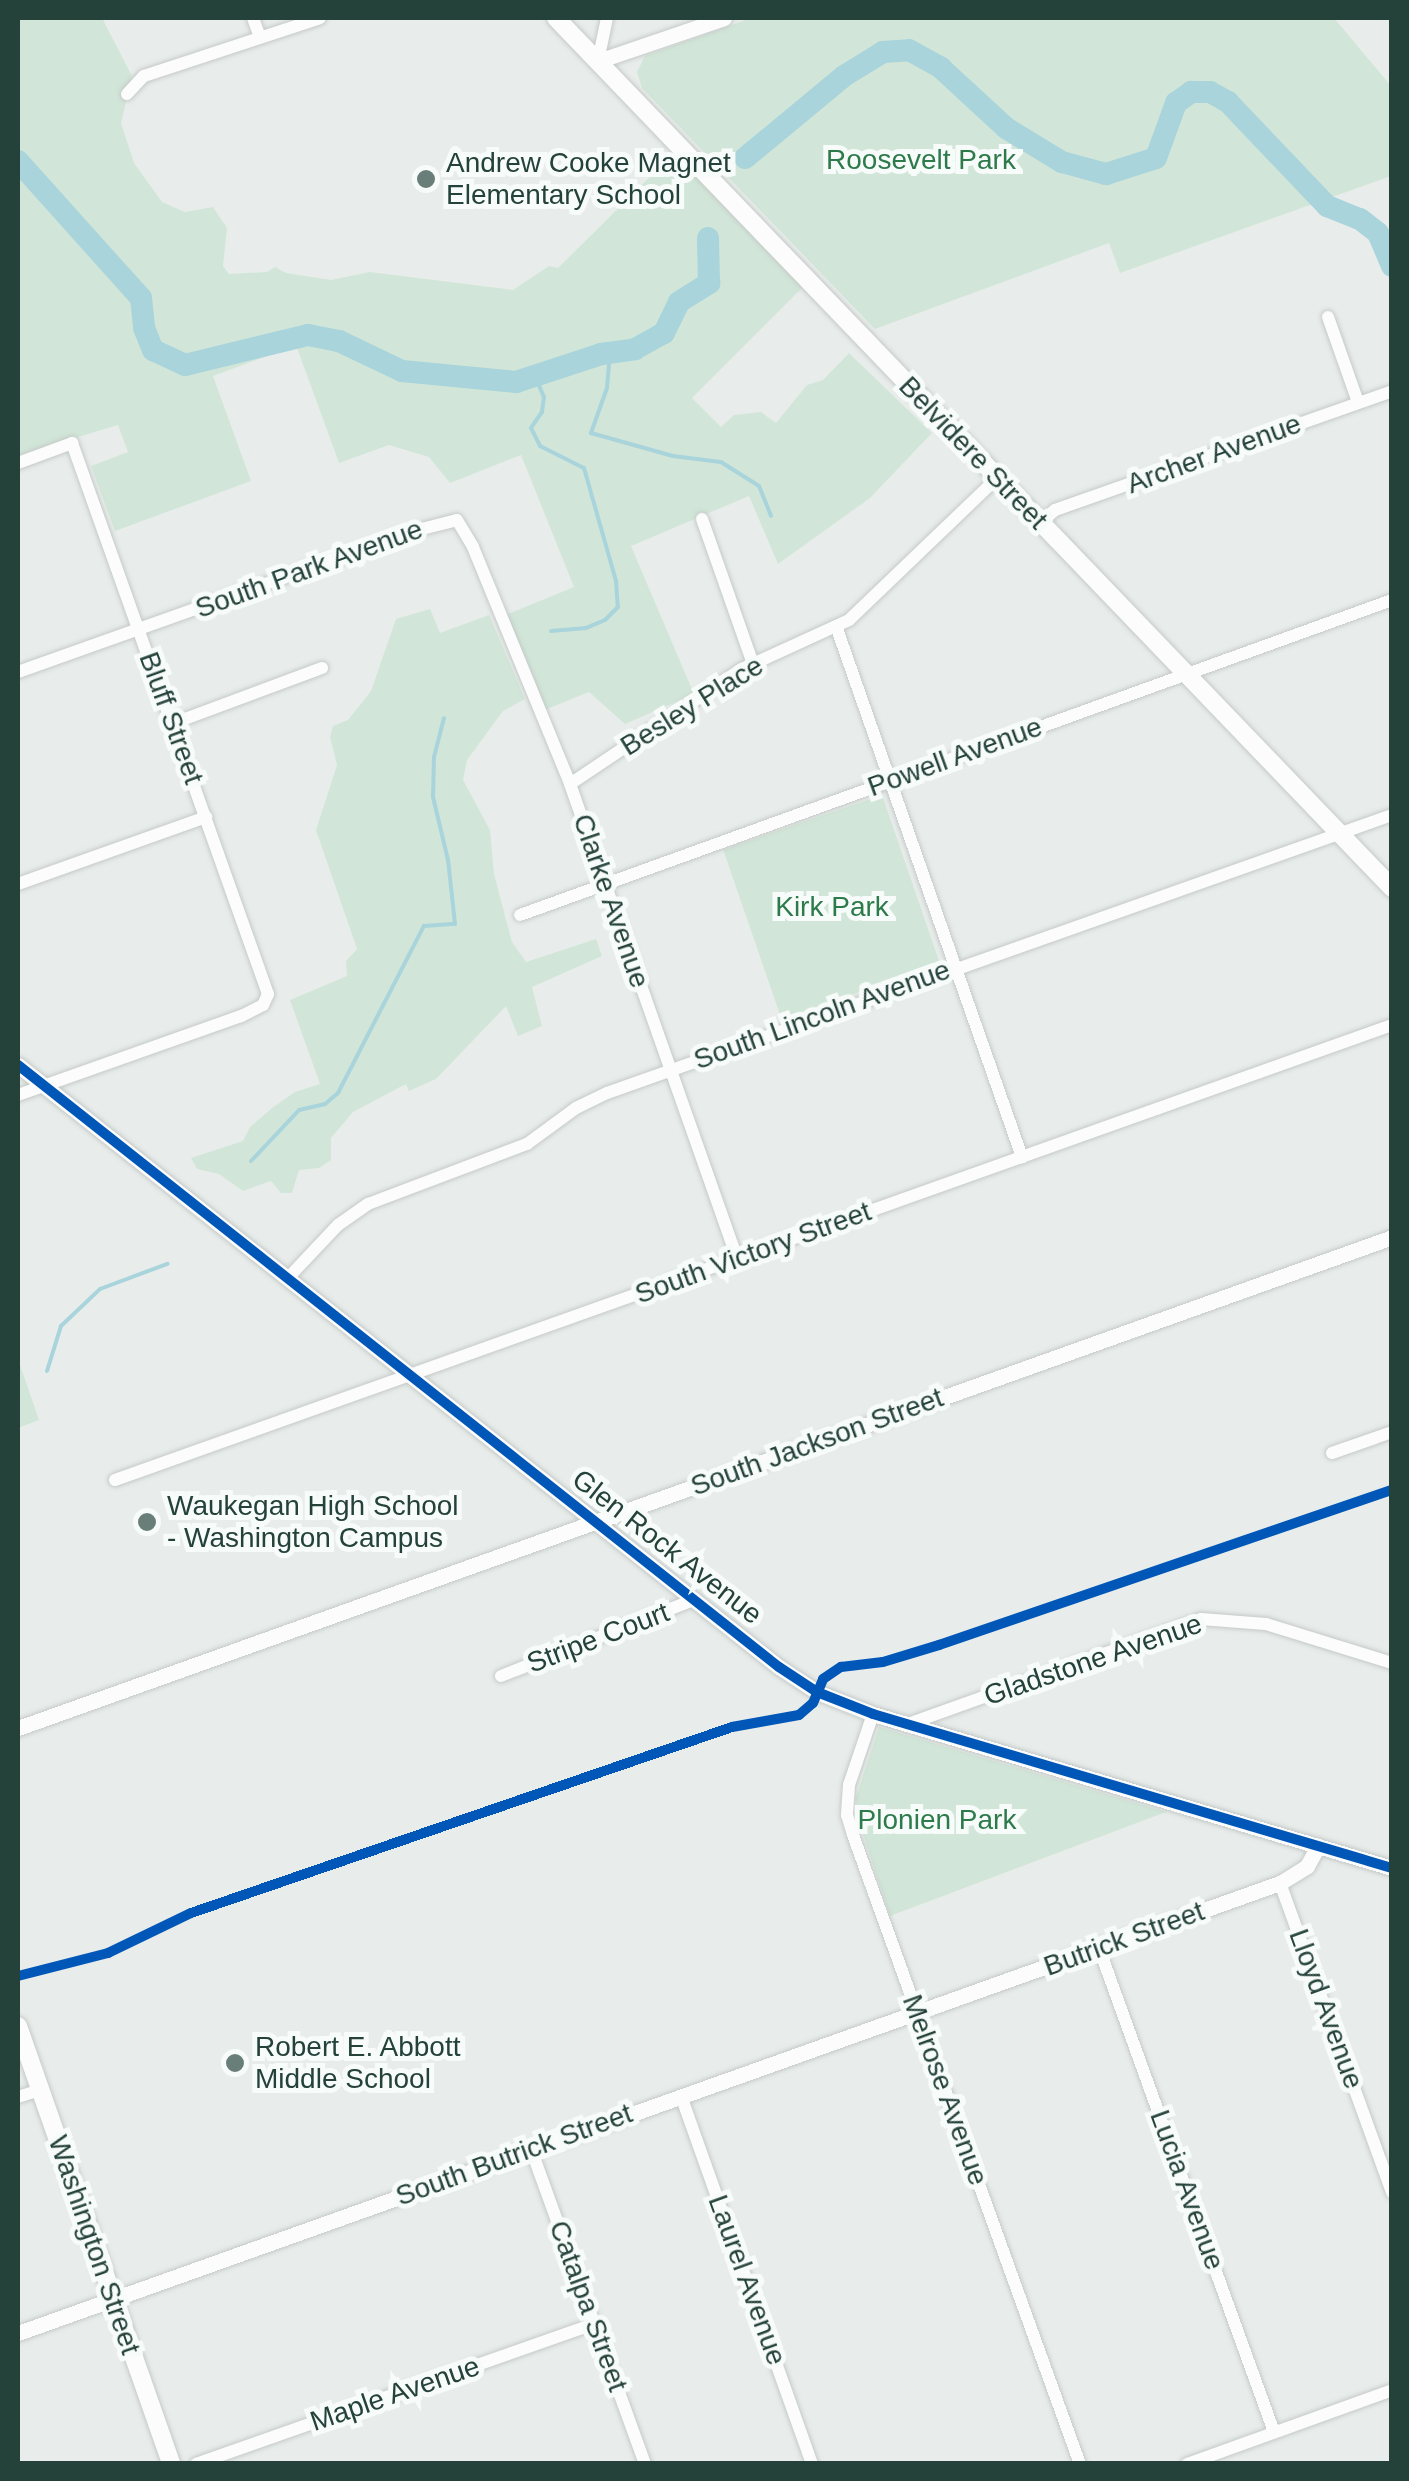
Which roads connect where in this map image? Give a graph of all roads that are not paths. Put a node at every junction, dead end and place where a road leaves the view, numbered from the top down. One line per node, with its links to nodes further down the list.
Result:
1 (253, 18): 6 (street)
2 (320, 18): 6 (street)
3 (556, 18): 7 (main road, Belvidere Street)
4 (607, 18): 7 (street)
5 (724, 18): 7 (street)
6 (260, 37): 8 (street)
7 (598, 61): 13 (main road, Belvidere Street)
8 (128, 94)
9 (1328, 317): 11 (street)
10 (1392, 390): 11 (street, Archer Avenue)
11 (1358, 402): 15 (street, Archer Avenue)
12 (18, 463): 19 (street, Bluff Street)
13 (997, 478): 15 (main road, Belvidere Street); 18 (street, Besley Place)
14 (702, 519): 20 (street)
15 (1040, 523): 23 (main road, Belvidere Street)
16 (473, 547): 19 (street, South Park Avenue); 26 (street, Clarke Avenue)
17 (1392, 600): 23 (street, Powell Avenue)
18 (836, 626): 20 (street, Besley Place); 25 (street)
19 (139, 630): 22 (street, South Park Avenue); 24 (street, Bluff Street)
20 (753, 664): 26 (street, Besley Place)
21 (322, 668): 24 (street)
22 (18, 672)
23 (1187, 675): 25 (street, Powell Avenue); 29 (main road, Belvidere Street)
24 (174, 723): 28 (street, Bluff Street)
25 (890, 780): 31 (street, Powell Avenue); 34 (street)
26 (570, 784): 31 (street, Clarke Avenue)
27 (1392, 815): 29 (street, South Lincoln Avenue)
28 (206, 816): 30 (street); 38 (street, Bluff Street)
29 (1340, 834): 32 (main road, Belvidere Street); 34 (street, South Lincoln Avenue)
30 (18, 884)
31 (605, 884): 33 (street, Powell Avenue); 37 (street, Clarke Avenue)
32 (1392, 888)
33 (520, 915)
34 (956, 967): 37 (street, South Lincoln Avenue); 40 (street)
35 (1392, 1024): 40 (street, South Victory Street)
36 (18, 1065): 38 (street, Glen Rock Avenue)
37 (670, 1070): 42 (street, Clarke Avenue); 43 (street, South Lincoln Avenue)
38 (44, 1086): 39 (street); 43 (street, Glen Rock Avenue)
39 (18, 1095)
40 (1022, 1156): 42 (street, South Victory Street)
41 (1392, 1237): 48 (street, South Jackson Street)
42 (737, 1258): 44 (street, South Victory Street)
43 (288, 1278): 44 (street, Glen Rock Avenue)
44 (412, 1376): 47 (street, South Victory Street); 48 (street, Glen Rock Avenue)
45 (1392, 1432): 46 (street)
46 (1332, 1453)
47 (115, 1480)
48 (597, 1520): 49 (street, Glen Rock Avenue); 54 (street, South Jackson Street)
49 (695, 1599): 51 (street, Stripe Court); 52 (street, Glen Rock Avenue)
50 (1392, 1663): 53 (street, Gladstone Avenue)
51 (501, 1676)
52 (873, 1714): 53 (street, Glen Rock Avenue); 59 (street, Melrose Avenue)
53 (911, 1723): 55 (street, Glen Rock Avenue)
54 (18, 1728)
55 (1318, 1846): 56 (street, Glen Rock Avenue); 57 (street, Butrick Street)
56 (1392, 1868)
57 (1280, 1883): 58 (street, Butrick Street); 65 (street, Lloyd Avenue)
58 (1100, 1948): 59 (street, Butrick Street); 70 (street, Lucia Avenue)
59 (916, 2012): 62 (street, South Butrick Street); 75 (street, Melrose Avenue)
60 (18, 2026): 61 (main road, Washington Street)
61 (39, 2090): 63 (street); 66 (main road, Washington Street)
62 (681, 2096): 64 (street, South Butrick Street); 74 (street, Laurel Avenue)
63 (18, 2098)
64 (531, 2149): 66 (street, South Butrick Street); 67 (street, Catalpa Street)
65 (1392, 2192)
66 (112, 2298): 68 (street, South Butrick Street); 71 (main road, Washington Street)
67 (594, 2324): 72 (street, Maple Avenue); 73 (street, Catalpa Street)
68 (18, 2333)
69 (1392, 2390): 70 (street)
70 (1274, 2432): 76 (street)
71 (171, 2464)
72 (196, 2464)
73 (644, 2464)
74 (812, 2464)
75 (1080, 2464)
76 (1187, 2464)

